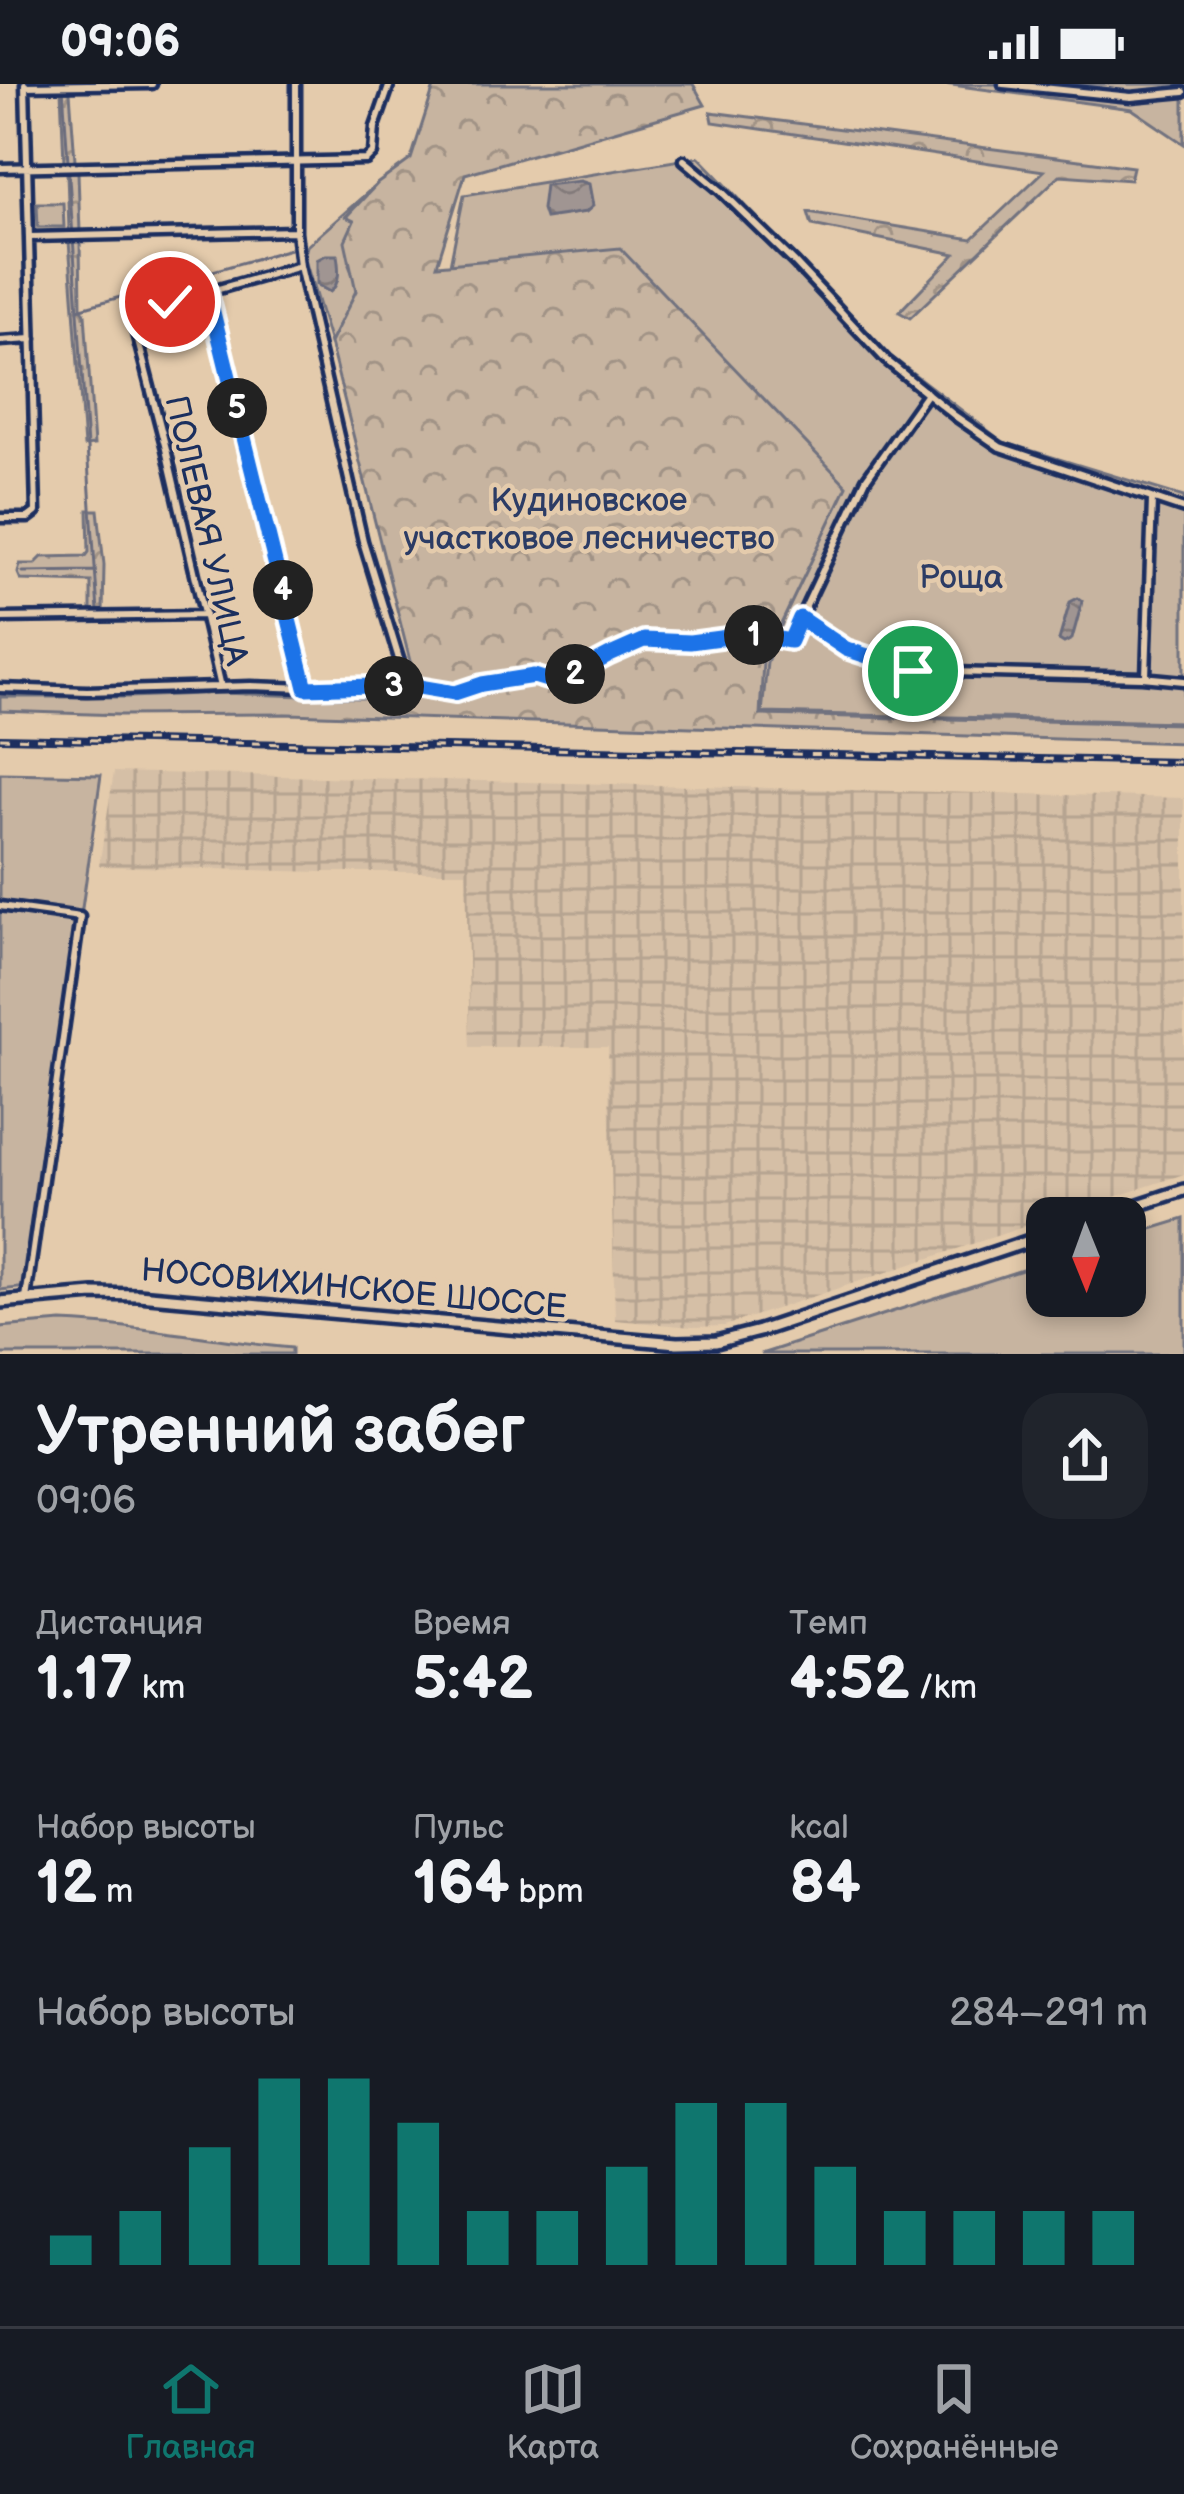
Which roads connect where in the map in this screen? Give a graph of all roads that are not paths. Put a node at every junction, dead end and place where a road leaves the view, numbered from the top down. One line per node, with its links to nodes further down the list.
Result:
1 (152, 84): 5 (street)
2 (296, 84): 8 (street)
3 (390, 84): 8 (street)
4 (1003, 84): 6 (street)
5 (25, 85): 9 (street)
6 (1184, 92)
7 (684, 160): 17 (street)
8 (297, 161): 9 (street); 11 (street)
9 (27, 167): 10 (street); 12 (street)
10 (0, 168)
11 (296, 231): 12 (street); 13 (street)
12 (30, 237): 15 (street)
13 (300, 266): 14 (street); 26 (street)
14 (208, 292): 21 (street, ПОЛЕВАЯ УЛИЦА); 29 (street)
15 (32, 339): 16 (street); 20 (street)
16 (0, 341)
17 (927, 393): 18 (street); 23 (street)
18 (1152, 500): 19 (street); 24 (street)
19 (1184, 509)
20 (0, 518)
21 (206, 615): 22 (street); 27 (street, ПОЛЕВАЯ УЛИЦА)
22 (0, 618)
23 (800, 618): 24 (street); 26 (street)
24 (1146, 677): 25 (street)
25 (1184, 681)
26 (407, 685): 29 (street)
27 (220, 687): 28 (street); 29 (street)
28 (0, 688)
29 (306, 688)
30 (0, 906): 34 (street)
31 (1184, 1190): 32 (main road)
32 (1146, 1203)
33 (1026, 1242): 36 (main road, НОСОВИХИНСКОЕ ШОССЕ)
34 (26, 1299): 35 (main road, НОСОВИХИНСКОЕ ШОССЕ); 36 (main road, НОСОВИХИНСКОЕ ШОССЕ)
35 (0, 1302)
36 (716, 1348)

